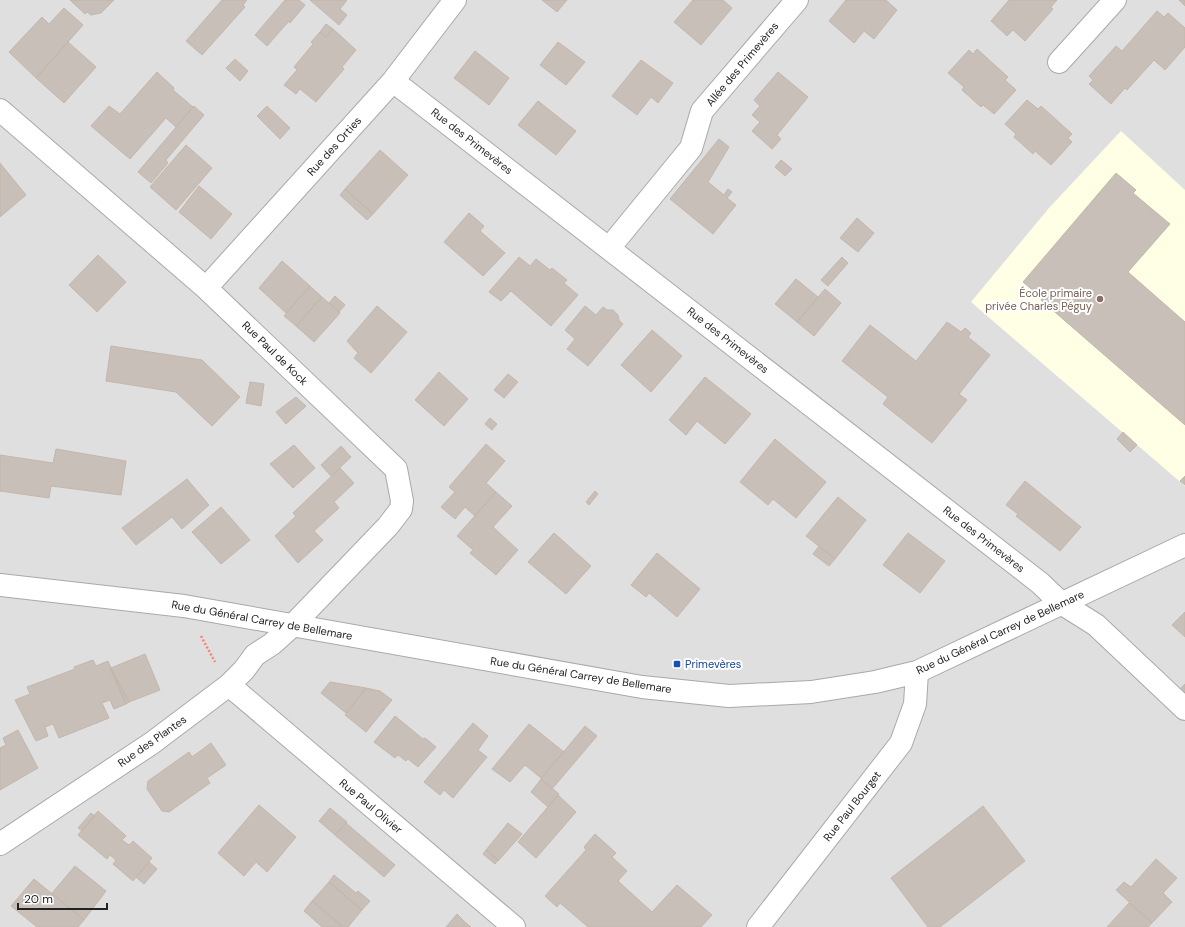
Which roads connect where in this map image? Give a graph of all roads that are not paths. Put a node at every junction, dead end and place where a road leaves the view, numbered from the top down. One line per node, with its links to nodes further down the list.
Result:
1 (455, 0): 5 (street, Rue des Orties)
2 (797, 0): 7 (street, Allée des Primevères)
3 (1115, 0): 4 (street)
4 (1059, 62)
5 (393, 81): 7 (street, Rue des Primevères); 8 (street, Rue des Orties)
6 (0, 110): 8 (street, Rue Paul de Kock)
7 (610, 247): 11 (street, Rue des Primevères)
8 (206, 288): 12 (street, Rue Paul de Kock)
9 (1185, 545): 11 (street, Rue du Général Carrey de Bellemare)
10 (0, 585): 12 (street, Rue du Général Carrey de Bellemare)
11 (1061, 603): 13 (street, Rue du Général Carrey de Bellemare); 15 (street, Rue des Primevères)
12 (293, 625): 13 (street, Rue du Général Carrey de Bellemare); 14 (street, Rue des Plantes)
13 (917, 672): 18 (street, Rue Paul Bourget)
14 (228, 685): 16 (street, Rue des Plantes); 17 (street, Rue Paul Olivier)
15 (1185, 708)
16 (0, 844)
17 (514, 927)
18 (758, 927)

